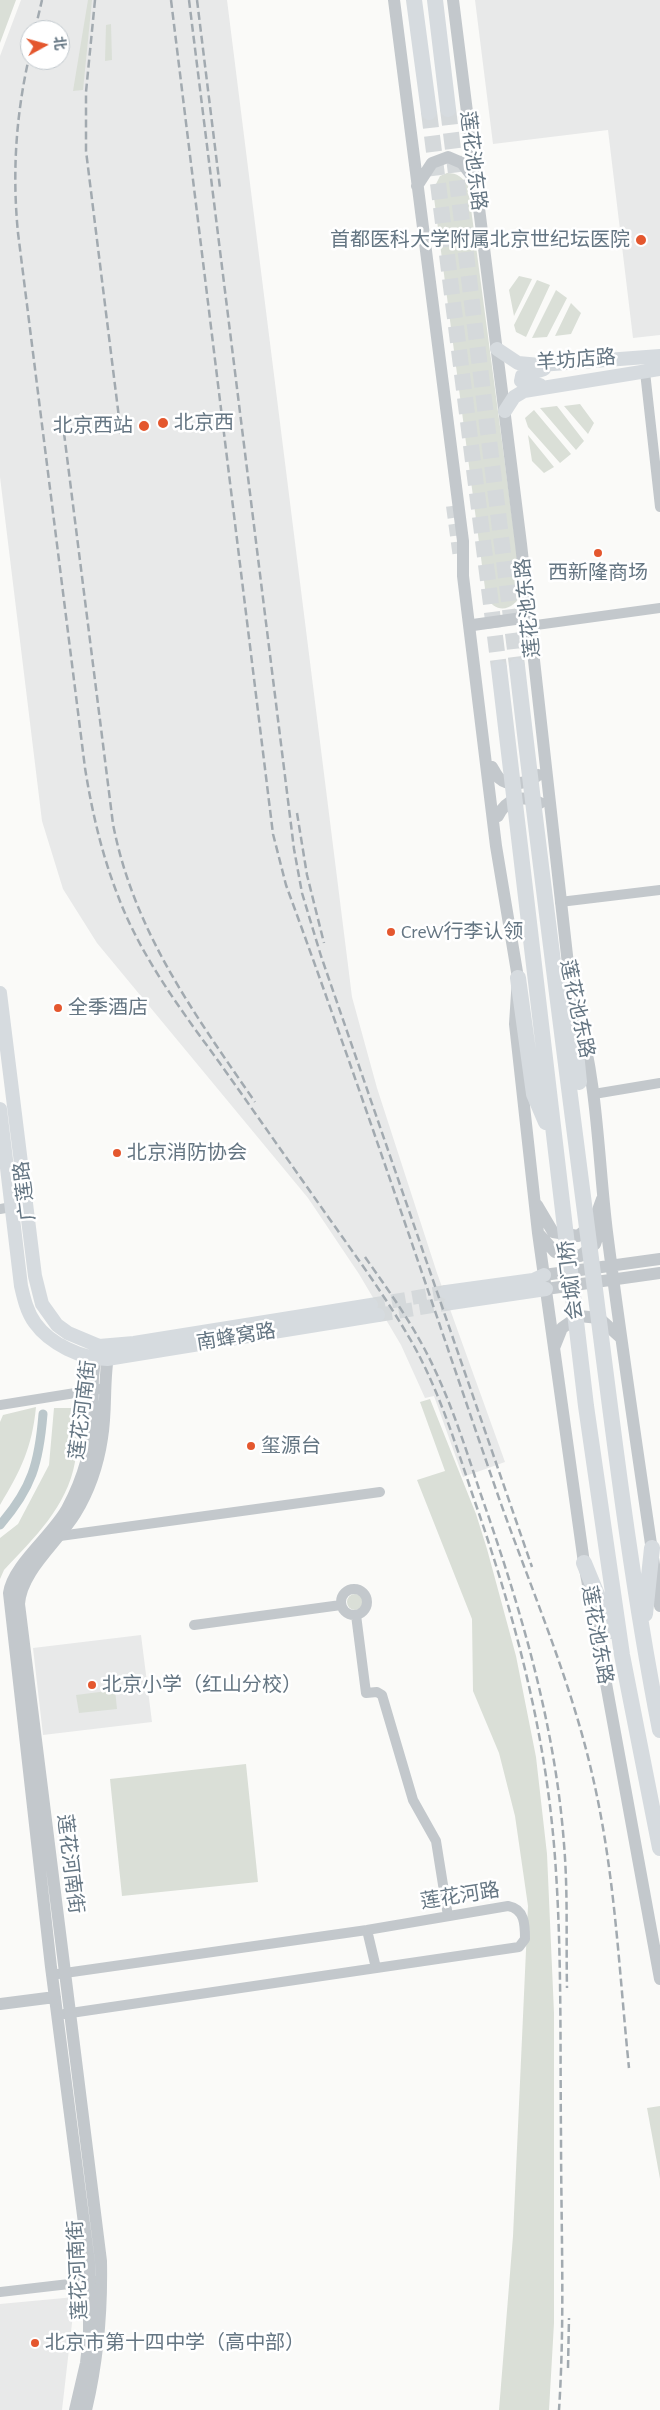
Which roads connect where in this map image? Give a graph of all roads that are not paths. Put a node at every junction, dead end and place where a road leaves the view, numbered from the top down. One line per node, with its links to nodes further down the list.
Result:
1 (394, 0): 8 (street)
2 (414, 0): 6 (highway, 莲花池东路)
3 (435, 0): 5 (highway, 莲花池东路)
4 (453, 0): 7 (street, 莲花池东路)
5 (448, 109)
6 (429, 112)
7 (476, 181): 8 (street); 9 (street, 莲花池东路)
8 (417, 186): 17 (street)
9 (501, 353): 11 (main road, 羊坊店路); 15 (street, 莲花池东路)
10 (660, 356): 11 (main road, 羊坊店路)
11 (577, 364): 14 (main road)
12 (660, 369): 13 (main road, 羊坊店路)
13 (645, 372): 14 (main road, 羊坊店路); 16 (street)
14 (559, 385): 15 (main road, 羊坊店路)
15 (507, 406): 19 (street, 莲花池东路)
16 (660, 507)
17 (463, 541): 20 (street); 29 (street)
18 (660, 608): 19 (street)
19 (529, 621): 20 (street); 23 (street, 莲花池东路)
20 (473, 625): 24 (street)
21 (517, 666): 38 (highway, 莲花池东路)
22 (499, 668): 39 (highway, 莲花池东路)
23 (545, 766): 24 (street); 26 (street, 莲花池东路)
24 (492, 767): 25 (street)
25 (498, 816): 26 (street); 29 (street)
26 (550, 816): 28 (street, 莲花池东路)
27 (660, 890): 28 (street)
28 (560, 902): 32 (street, 莲花池东路)
29 (510, 932): 31 (street)
30 (507, 946): 34 (street)
31 (518, 978): 34 (street); 39 (highway)
32 (569, 984): 36 (street, 莲花池东路); 38 (highway)
33 (0, 994): 53 (main road, 广莲路)
34 (519, 1060): 41 (street)
35 (660, 1084): 36 (street)
36 (594, 1094): 40 (street, 莲花池东路)
37 (0, 1108): 42 (main road, 广莲路)
38 (576, 1144): 65 (highway, 会城门桥)
39 (555, 1147): 56 (highway, 会城门桥)
40 (603, 1195): 41 (street); 43 (street, 莲花池东路)
41 (534, 1201): 44 (street)
42 (6, 1208): 53 (main road, 广莲路)
43 (605, 1214): 44 (street); 46 (street, 莲花池东路)
44 (538, 1233): 48 (street, 莲花池东路)
45 (660, 1259): 46 (street)
46 (612, 1272): 47 (street); 48 (street); 51 (street)
47 (660, 1273)
48 (545, 1282): 49 (main road); 52 (street, 莲花池东路)
49 (448, 1298)
50 (374, 1310): 53 (main road, 南蜂窝路)
51 (620, 1337): 52 (street); 59 (street)
52 (553, 1350): 60 (street, 莲花池东路)
53 (103, 1352): 54 (street, 莲花河南街)
54 (98, 1389): 55 (street); 58 (street, 莲花河南街); 73 (street, 莲花河南街)
55 (0, 1405)
56 (586, 1406): 66 (highway, 莲花池东路)
57 (380, 1492): 58 (street)
58 (60, 1536): 72 (street, 莲花河南街)
59 (652, 1548): 62 (street); 65 (highway)
60 (584, 1563): 66 (highway); 74 (street, 莲花池东路)
61 (341, 1605): 63 (street); 63 (street); 64 (street)
62 (660, 1606)
63 (356, 1615): 69 (street)
64 (194, 1625)
65 (643, 1641): 67 (highway)
66 (622, 1655): 68 (highway, 莲花池东路)
67 (660, 1730)
68 (660, 1848)
69 (448, 1916): 70 (street, 莲花河路); 71 (street, 莲花河路)
70 (367, 1930): 71 (street); 72 (street, 莲花河路)
71 (376, 1968): 77 (street, 莲花河路)
72 (65, 1972): 73 (street, 莲花河路); 77 (street, 莲花河南街)
73 (52, 1975): 75 (street, 莲花河南街)
74 (660, 1979)
75 (55, 1997): 76 (street); 78 (street, 莲花河南街)
76 (0, 2004)
77 (70, 2013): 78 (street, 莲花河路); 79 (street, 莲花河南街)
78 (57, 2015): 79 (street, 莲花河南街)
79 (95, 2281): 80 (street); 81 (street, 莲花河南街); 82 (street, 莲花河南街)
80 (0, 2292)
81 (75, 2410)
82 (86, 2410)

